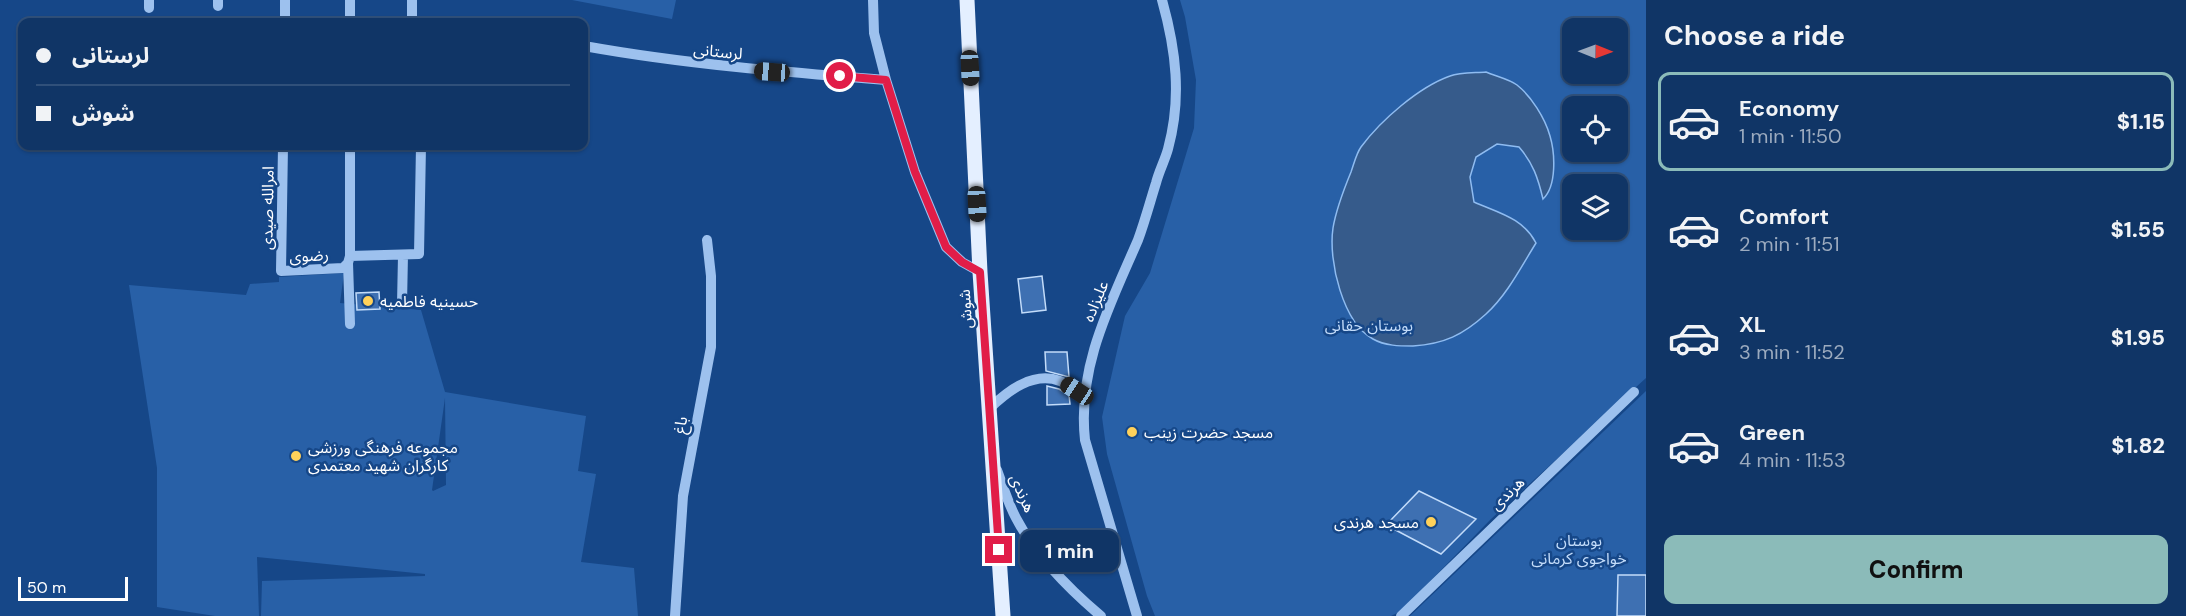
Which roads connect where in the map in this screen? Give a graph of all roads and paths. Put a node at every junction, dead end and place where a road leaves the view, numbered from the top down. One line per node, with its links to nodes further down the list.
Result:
1 (285, 0): 7 (street)
2 (350, 0): 8 (street)
3 (412, 0): 9 (street)
4 (873, 0): 11 (street)
5 (967, 0): 19 (main road, شوش)
6 (1162, 0): 29 (street, علیزاده)
7 (285, 18)
8 (350, 18)
9 (412, 18)
10 (588, 47): 11 (street, لرستانی)
11 (886, 80): 19 (street)
12 (283, 150): 18 (street, امرالله صیدی)
13 (350, 150): 17 (street)
14 (421, 150): 16 (street, رضوی)
15 (707, 240): 26 (street, باغ)
16 (403, 255): 17 (street, رضوی); 20 (street)
17 (349, 260): 18 (street, رضوی); 21 (street)
18 (281, 271)
19 (980, 272): 24 (main road, شوش)
20 (402, 304)
21 (350, 324)
22 (1077, 391): 24 (street)
23 (1634, 392): 30 (street, هرندی)
24 (990, 408): 25 (main road, شوش)
25 (993, 462): 27 (main road, شوش); 28 (street, هرندی)
26 (675, 616)
27 (1003, 616)
28 (1101, 616)
29 (1137, 616)
30 (1401, 616)

